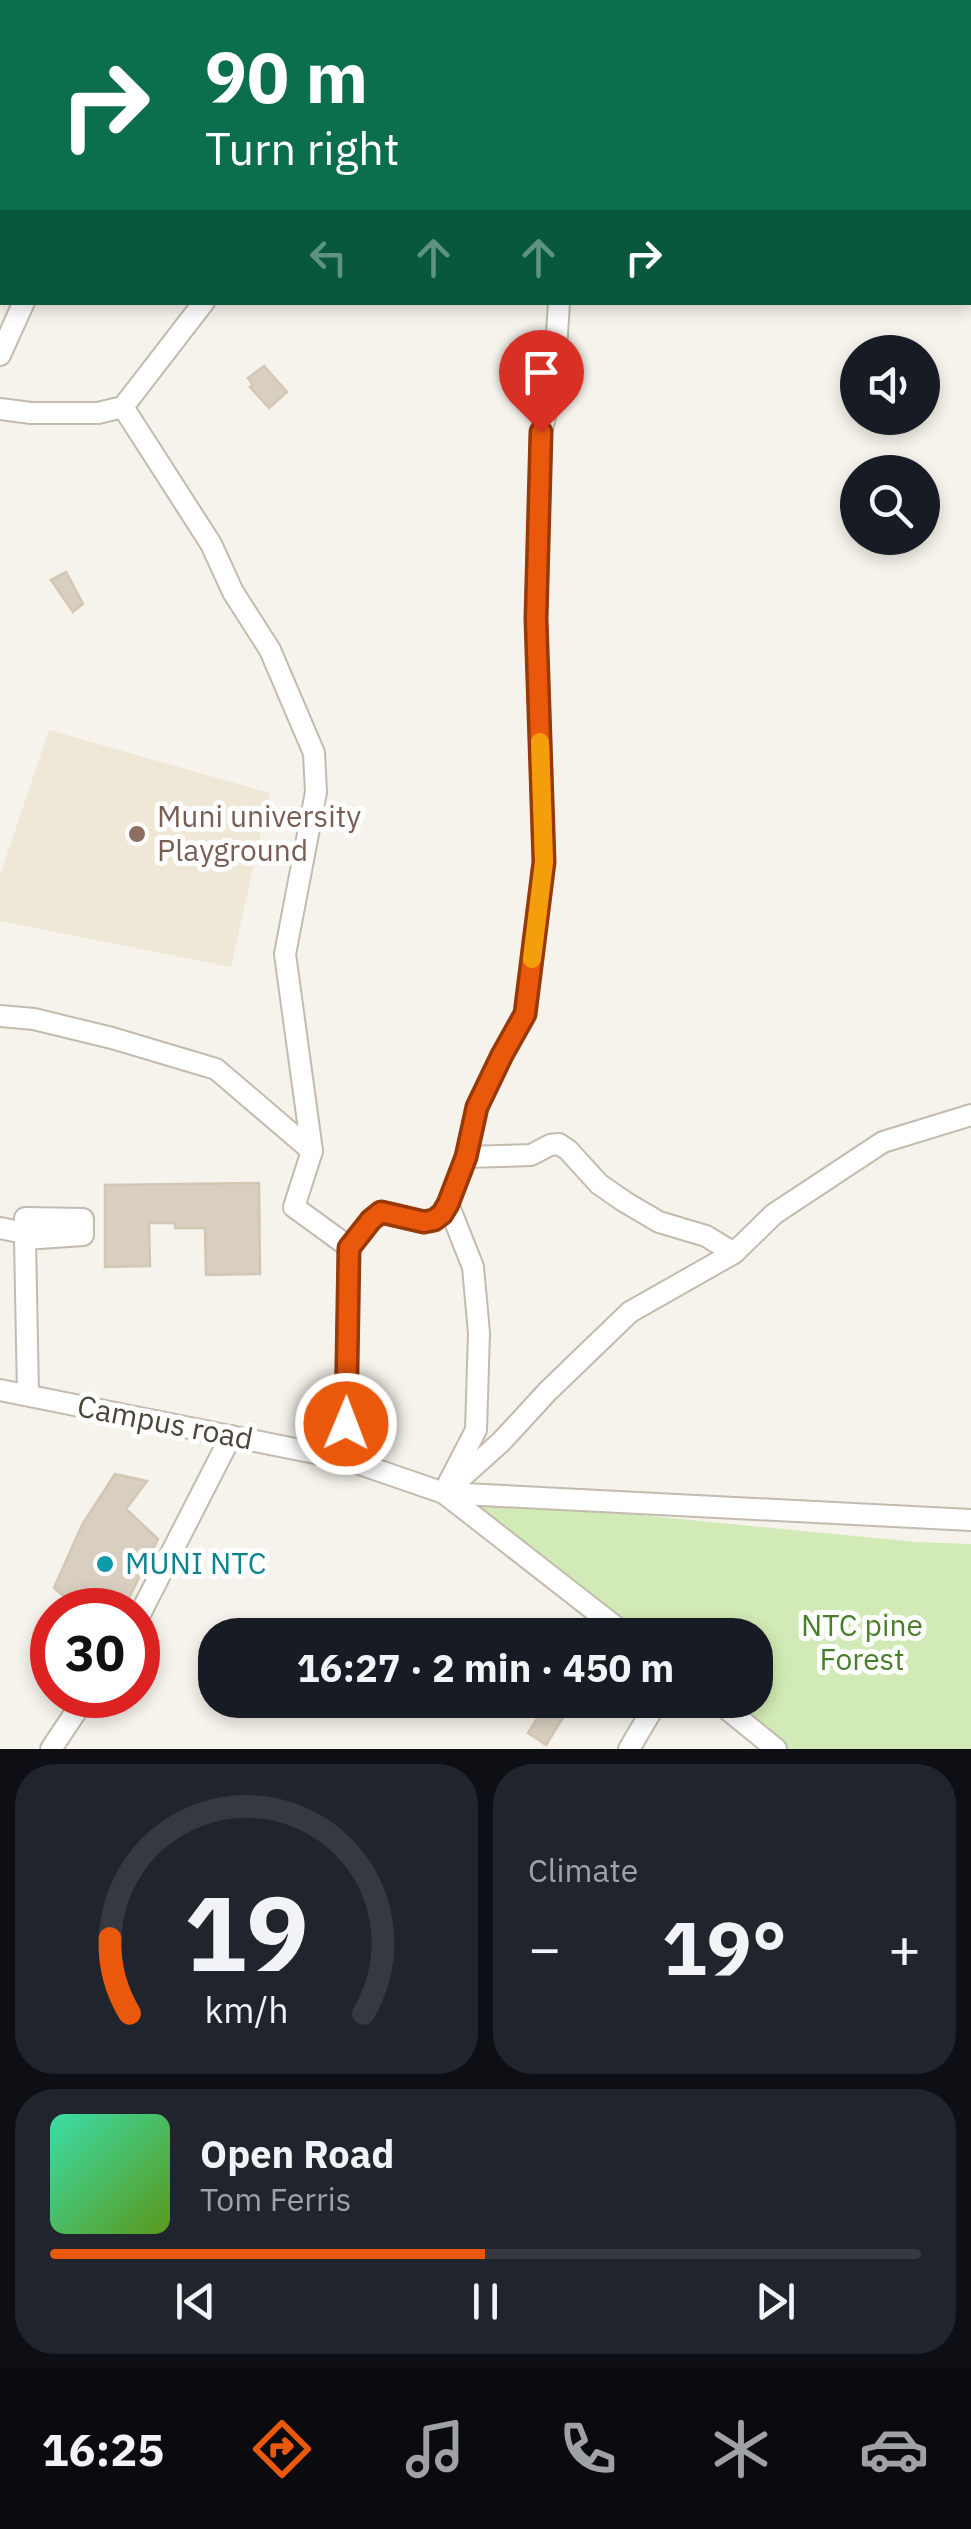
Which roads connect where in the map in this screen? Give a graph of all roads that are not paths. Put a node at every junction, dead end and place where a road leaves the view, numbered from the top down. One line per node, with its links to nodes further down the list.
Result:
1 (23, 305): 4 (street)
2 (202, 305): 5 (street)
3 (559, 305): 10 (street)
4 (0, 354)
5 (123, 407): 6 (street); 9 (street)
6 (0, 409)
7 (0, 1016): 9 (street)
8 (971, 1115): 14 (street)
9 (312, 1152): 13 (street)
10 (466, 1157): 11 (street); 14 (street)
11 (448, 1204): 13 (street); 19 (street)
12 (0, 1228): 16 (street)
13 (349, 1248): 18 (street)
14 (734, 1253): 19 (street)
15 (0, 1390): 16 (street, Campus road)
16 (28, 1395): 17 (street, Campus road)
17 (231, 1436): 18 (street, Campus road); 21 (street)
18 (345, 1459): 19 (street, Campus road)
19 (444, 1493): 20 (street); 22 (street)
20 (971, 1520)
21 (153, 1588)
22 (604, 1618)
23 (71, 1718): 26 (street)
24 (647, 1718): 27 (street)
25 (738, 1718): 28 (street)
26 (51, 1749)
27 (628, 1749)
28 (776, 1749)

